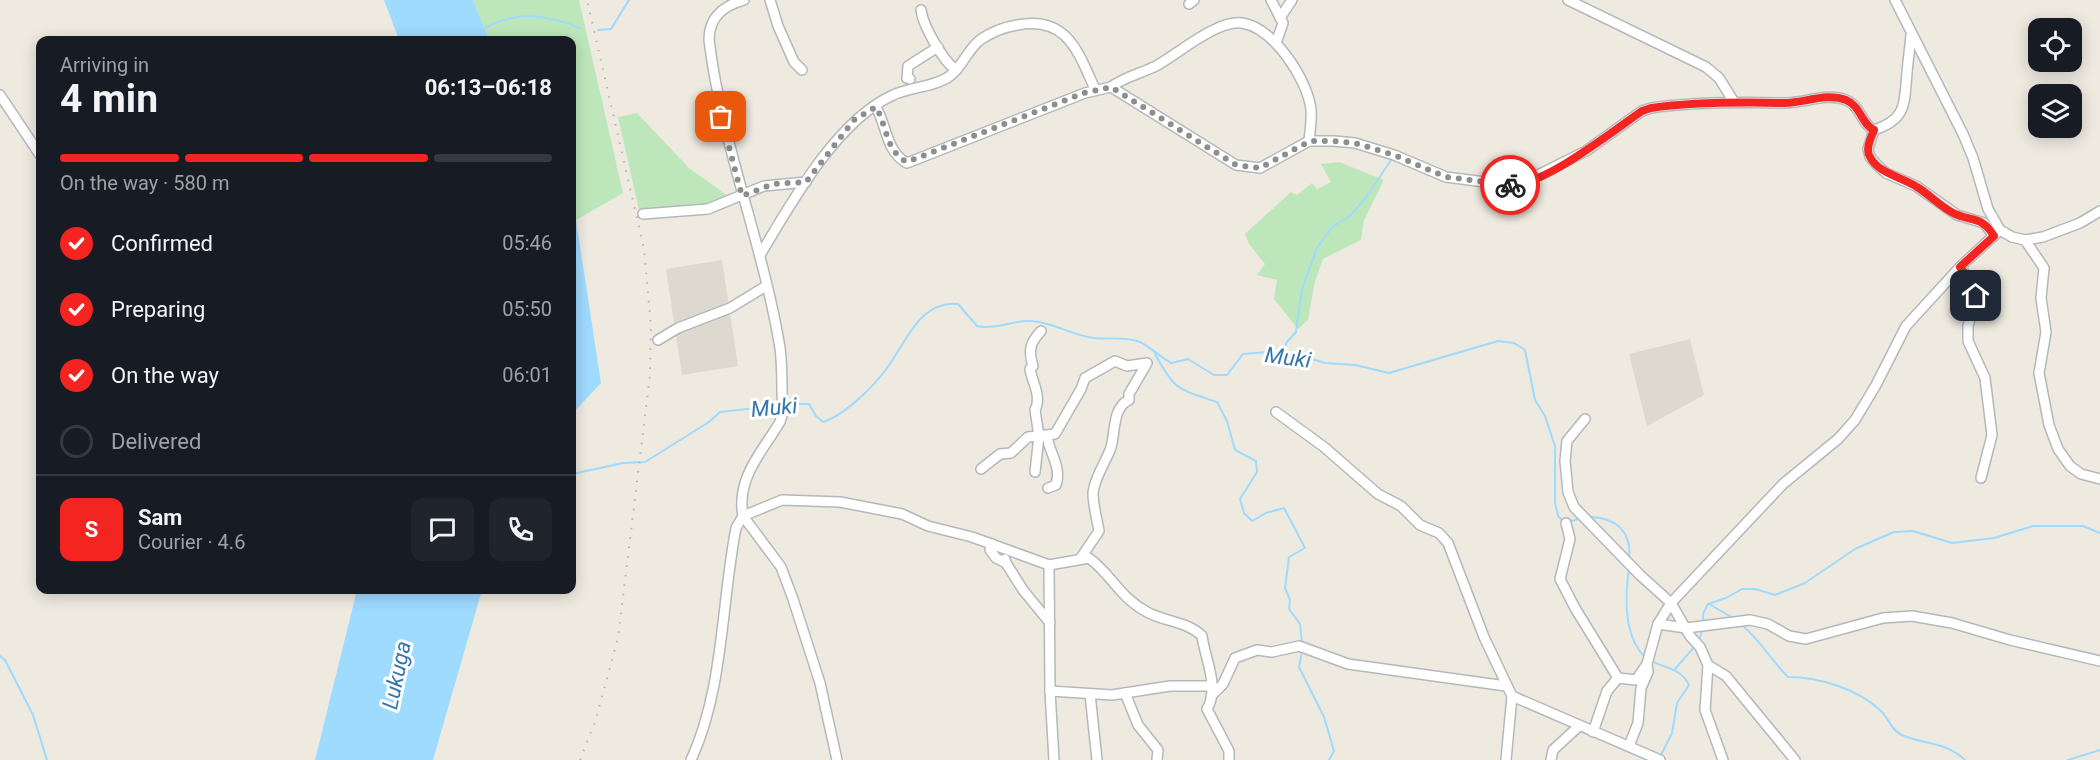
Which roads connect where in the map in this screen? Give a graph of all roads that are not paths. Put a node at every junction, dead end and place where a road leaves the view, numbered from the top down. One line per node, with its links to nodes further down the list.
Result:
1 (744, 0): 24 (street)
2 (770, 0): 12 (street)
3 (1271, 0): 8 (street)
4 (1292, 0): 8 (street)
5 (1568, 0): 18 (street)
6 (1895, 0): 9 (street)
7 (921, 10): 11 (street)
8 (1280, 18): 10 (street)
9 (1911, 34): 20 (street); 27 (street)
10 (1276, 43): 15 (street); 21 (street)
11 (938, 47): 13 (street); 14 (street)
12 (802, 70)
13 (956, 70): 16 (street); 19 (street)
14 (910, 79)
15 (1111, 87): 16 (street); 21 (street)
16 (1095, 89): 19 (street)
17 (0, 95): 22 (street)
18 (1734, 102): 20 (street); 21 (street)
19 (876, 107): 23 (street)
20 (1874, 130): 27 (street)
21 (1310, 141)
22 (36, 149)
23 (806, 182): 24 (street); 29 (street)
24 (742, 196): 26 (street); 29 (street)
25 (2100, 211): 28 (street)
26 (643, 214)
27 (1997, 233): 28 (street); 30 (street)
28 (2025, 240): 40 (street)
29 (760, 255): 31 (street)
30 (1960, 267): 39 (street); 49 (street)
31 (766, 286): 33 (street); 42 (street)
32 (1041, 331): 36 (street)
33 (657, 340)
34 (1276, 412): 57 (street)
35 (1586, 420): 49 (street)
36 (1043, 436): 37 (street); 38 (street); 41 (street); 46 (street)
37 (981, 469)
38 (1035, 472)
39 (1981, 478)
40 (2100, 479)
41 (1048, 488)
42 (743, 516): 44 (street); 66 (street); 67 (street)
43 (1566, 523): 55 (street)
44 (992, 544): 45 (street); 47 (street)
45 (1004, 548): 47 (street); 48 (street)
46 (1080, 559): 48 (street); 59 (street)
47 (1006, 563): 50 (street)
48 (1049, 565): 50 (street)
49 (1671, 603): 51 (street); 52 (street)
50 (1050, 623): 58 (street)
51 (1658, 624): 52 (street); 56 (street)
52 (1688, 632): 53 (street); 54 (street)
53 (2100, 661)
54 (1708, 665): 75 (street); 76 (street)
55 (1618, 678): 56 (street); 64 (street)
56 (1639, 684): 65 (street)
57 (1506, 686): 59 (street); 62 (street)
58 (1050, 691): 61 (street); 68 (street)
59 (1211, 691): 60 (street); 71 (street)
60 (1125, 693): 61 (street); 70 (street)
61 (1090, 694): 69 (street)
62 (1512, 696): 63 (street); 72 (street)
63 (1579, 726): 64 (street); 73 (street)
64 (1593, 732): 65 (street)
65 (1629, 746): 74 (street)
66 (691, 760)
67 (837, 760)
68 (1054, 760)
69 (1097, 760)
70 (1157, 760)
71 (1229, 760)
72 (1506, 760)
73 (1551, 760)
74 (1659, 760)
75 (1723, 760)
76 (1795, 760)

